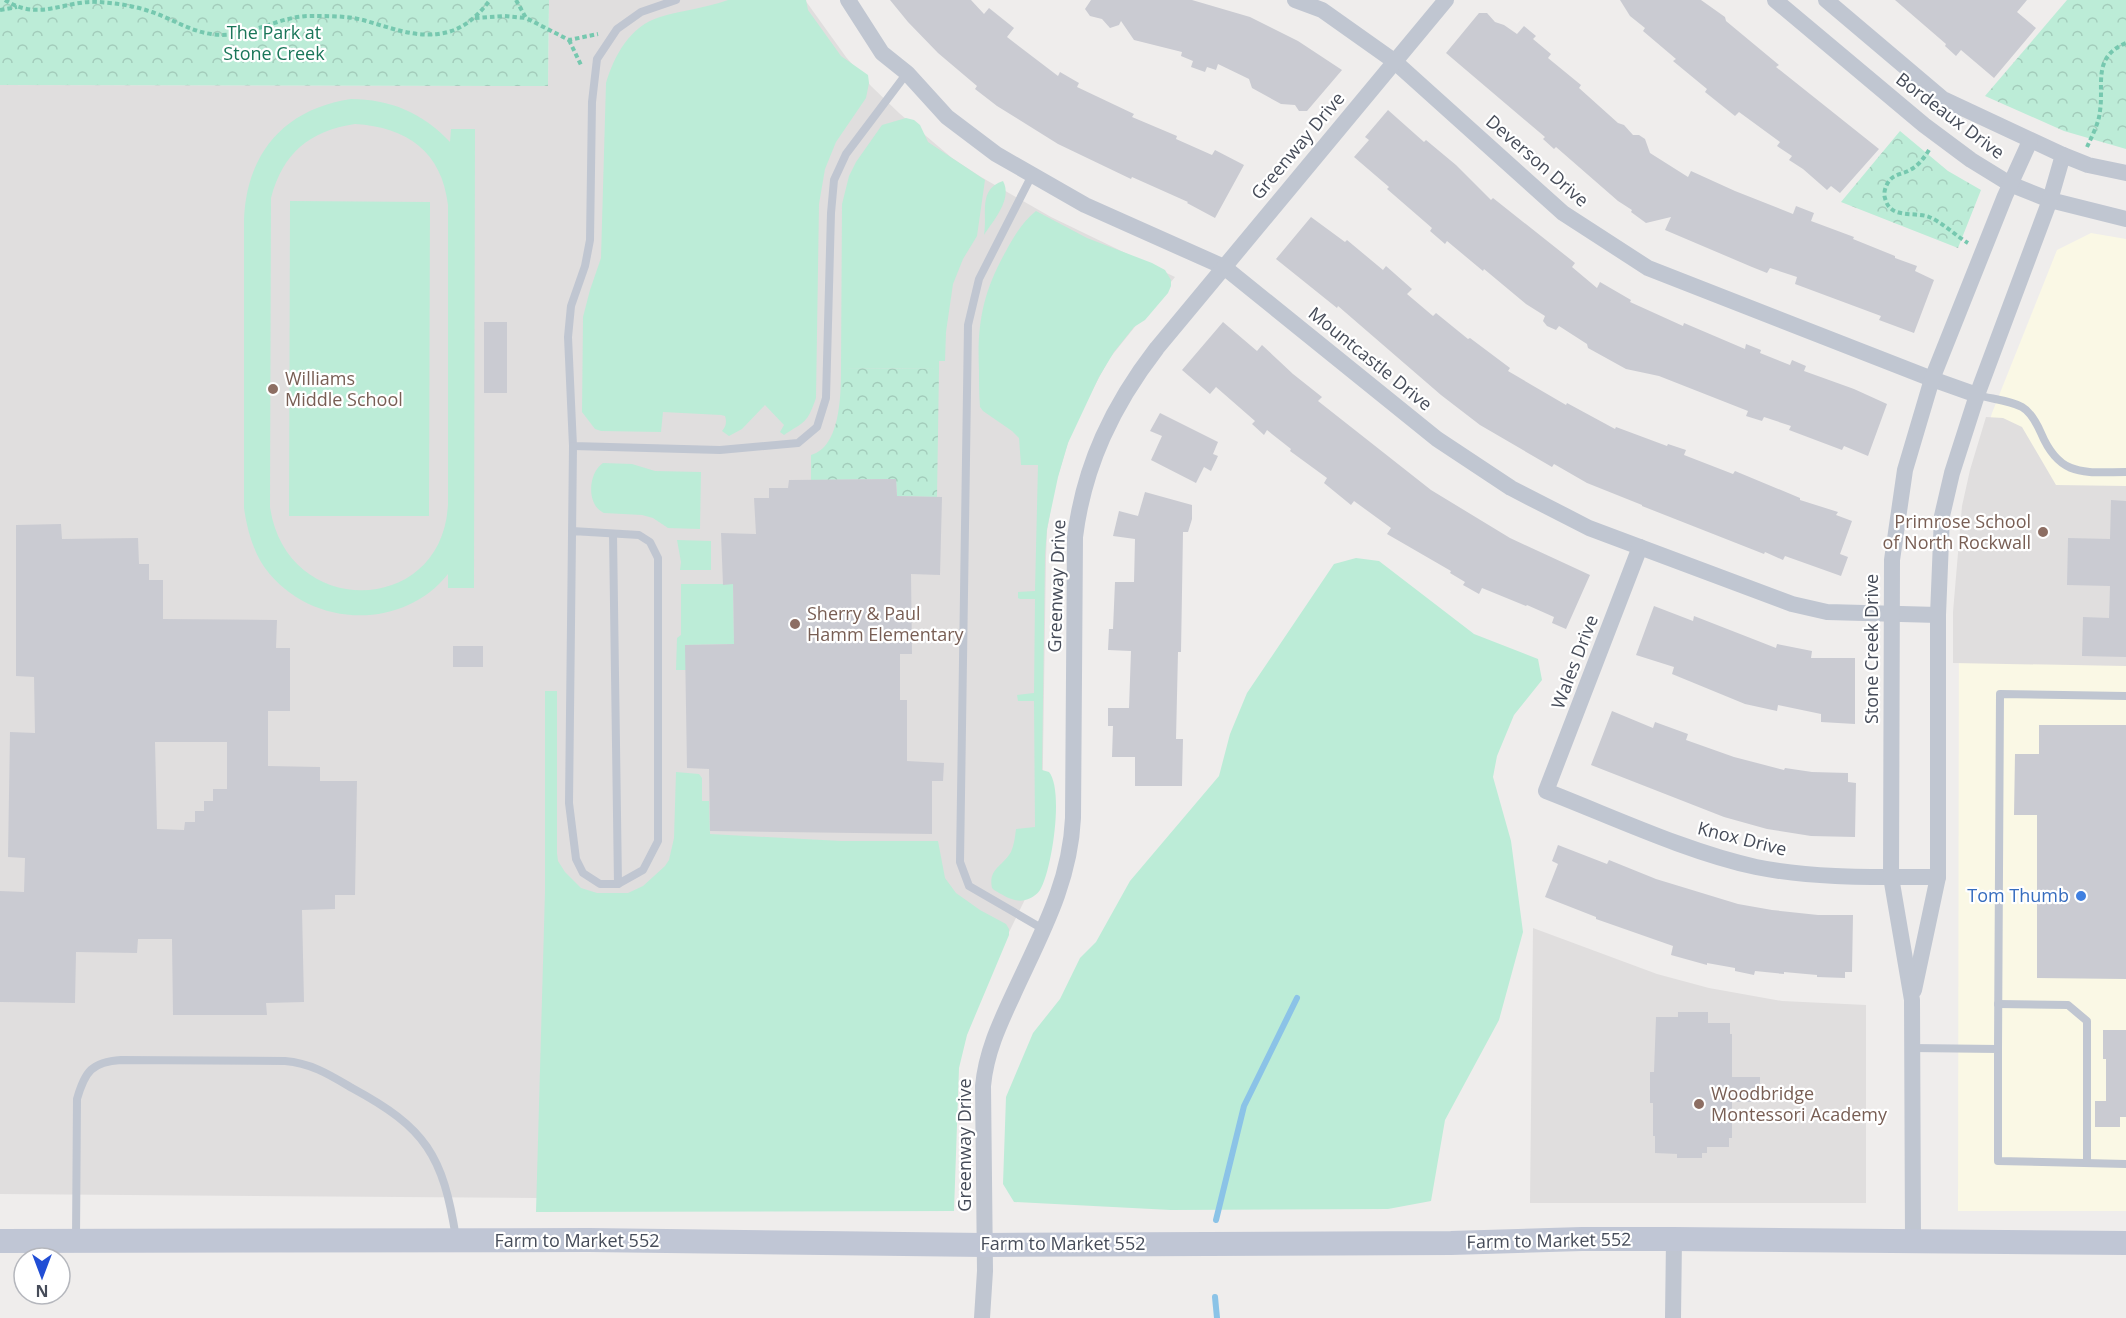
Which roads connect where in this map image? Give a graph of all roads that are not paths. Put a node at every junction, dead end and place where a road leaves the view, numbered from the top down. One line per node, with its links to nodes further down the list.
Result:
1 (676, 0): 19 (lane)
2 (848, 0): 8 (street, Mountcastle Drive)
3 (1295, 0): 7 (street, Deverson Drive)
4 (1446, 0): 7 (street, Greenway Drive)
5 (1775, 0): 13 (street, Bordeaux Drive)
6 (1826, 0): 9 (street, Bordeaux Drive)
7 (1394, 61): 16 (street, Greenway Drive); 17 (street, Deverson Drive)
8 (907, 73): 12 (street, Mountcastle Drive); 19 (lane)
9 (2030, 141): 10 (street, Bordeaux Drive); 13 (street, Stone Creek Drive)
10 (2062, 155): 11 (street, Bordeaux Drive); 14 (street, Stone Creek Drive)
11 (2126, 173)
12 (1032, 176): 16 (street, Mountcastle Drive); 31 (lane)
13 (2010, 184): 14 (street, Bordeaux Drive); 17 (street, Stone Creek Drive)
14 (2050, 200): 15 (street, Bordeaux Drive); 18 (street, Stone Creek Drive)
15 (2126, 219)
16 (1224, 267): 23 (street, Mountcastle Drive); 31 (street, Greenway Drive)
17 (1932, 379): 18 (street, Deverson Drive); 24 (street, Stone Creek Drive)
18 (1977, 395): 20 (lane); 25 (street, Stone Creek Drive)
19 (573, 446): 21 (lane)
20 (2126, 472)
21 (572, 531): 22 (lane); 30 (lane)
22 (613, 534): 30 (lane); 30 (lane)
23 (1640, 547): 24 (street, Mountcastle Drive); 27 (street, Wales Drive)
24 (1892, 615): 25 (street, Mountcastle Drive); 28 (street, Stone Creek Drive)
25 (1938, 615): 29 (street, Stone Creek Drive)
26 (2126, 696): 33 (lane)
27 (1546, 791): 28 (street, Knox Drive)
28 (1891, 877): 29 (street, Knox Drive); 32 (street, Stone Creek Drive)
29 (1938, 877): 32 (street, Stone Creek Drive)
30 (618, 884)
31 (1043, 929): 44 (street, Greenway Drive)
32 (1912, 999): 34 (street, Stone Creek Drive)
33 (1998, 1004): 35 (lane); 36 (lane)
34 (1912, 1048): 35 (lane); 39 (street, Stone Creek Drive)
35 (1998, 1049): 36 (lane)
36 (2087, 1163): 37 (lane)
37 (2126, 1164)
38 (1674, 1239): 39 (main road, Farm to Market 552); 44 (main road, Farm to Market 552); 46 (street)
39 (1913, 1240): 43 (main road, Farm to Market 552)
40 (0, 1241): 41 (main road, Farm to Market 552)
41 (76, 1241): 42 (main road, Farm to Market 552); 42 (lane)
42 (457, 1241): 44 (main road, Farm to Market 552)
43 (2126, 1243)
44 (984, 1245): 45 (street, Greenway Drive)
45 (982, 1318)
46 (1673, 1318)

